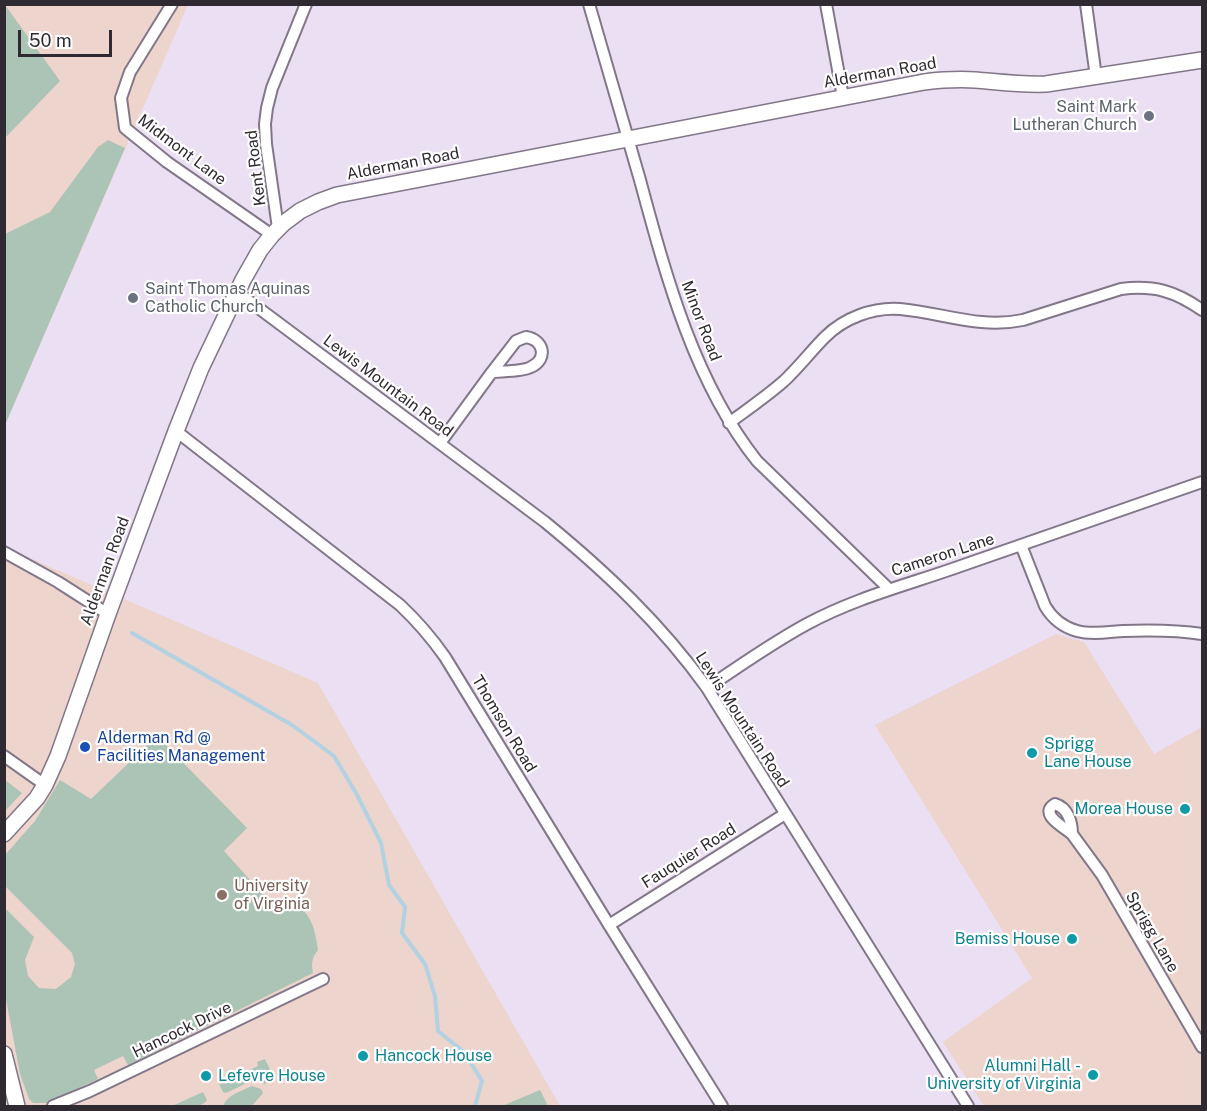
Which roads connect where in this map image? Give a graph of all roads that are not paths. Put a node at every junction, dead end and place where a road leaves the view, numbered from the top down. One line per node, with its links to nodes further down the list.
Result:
1 (172, 4): 10 (street, Midmont Lane)
2 (306, 4): 10 (street, Kent Road)
3 (589, 4): 9 (street, Minor Road)
4 (826, 4): 8 (street)
5 (1086, 4): 7 (street)
6 (1203, 60): 7 (main road, Alderman Road)
7 (1096, 76): 8 (main road, Alderman Road)
8 (843, 97): 9 (main road, Alderman Road)
9 (628, 139): 10 (main road, Alderman Road); 14 (street, Minor Road)
10 (275, 232): 11 (main road, Alderman Road)
11 (237, 292): 15 (main road, Alderman Road); 16 (street, Lewis Mountain Road)
12 (1203, 310): 14 (street)
13 (492, 372): 13 (street); 16 (street)
14 (729, 423): 20 (street, Minor Road)
15 (176, 430): 21 (main road, Alderman Road); 29 (street, Thomson Road)
16 (440, 443): 23 (street, Lewis Mountain Road)
17 (1203, 482): 18 (street, Cameron Lane)
18 (1021, 545): 20 (street, Cameron Lane); 22 (street)
19 (4, 552): 21 (street)
20 (889, 589): 23 (street, Cameron Lane)
21 (108, 614): 25 (main road, Alderman Road)
22 (1203, 634)
23 (706, 688): 26 (street, Lewis Mountain Road)
24 (4, 756): 25 (street)
25 (45, 785): 27 (main road, Alderman Road)
26 (784, 814): 29 (street, Fauquier Road); 36 (street, Lewis Mountain Road)
27 (4, 834)
28 (1072, 834): 31 (street, Sprigg Lane)
29 (609, 925): 35 (street, Thomson Road)
30 (323, 979): 34 (street, Hancock Drive)
31 (1203, 1047)
32 (4, 1054): 33 (main road)
33 (17, 1107)
34 (54, 1107)
35 (722, 1107)
36 (968, 1107)

